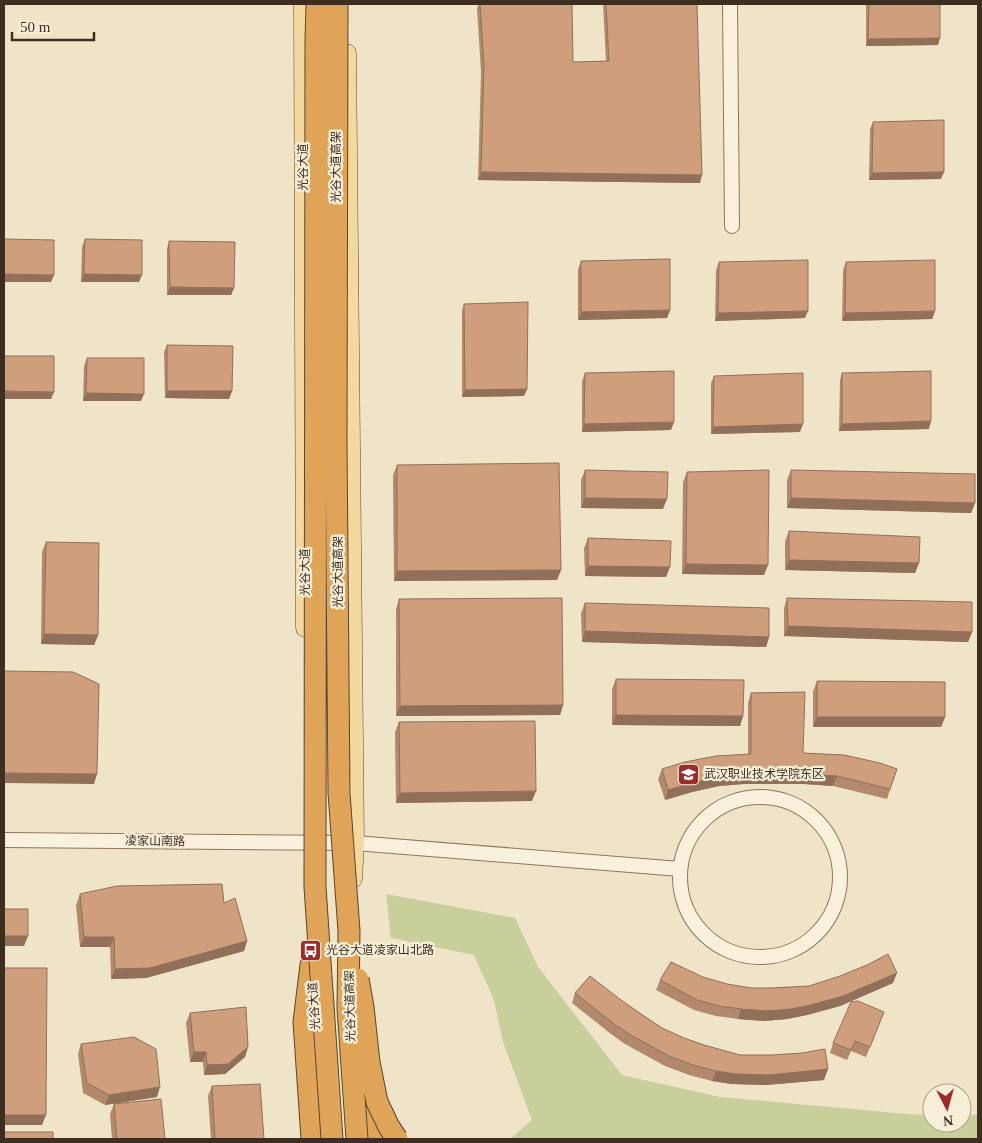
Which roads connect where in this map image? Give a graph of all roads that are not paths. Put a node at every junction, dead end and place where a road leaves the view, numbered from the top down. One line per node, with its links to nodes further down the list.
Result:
1 (303, 4): 8 (main road, 光谷大道)
2 (317, 4): 15 (highway, 光谷大道高架, bridge)
3 (336, 4): 11 (highway, 光谷大道高架, bridge)
4 (347, 4): 9 (main road)
5 (730, 4): 6 (street)
6 (732, 226)
7 (4, 840): 8 (street, 凌家山南路)
8 (306, 843): 9 (street, 凌家山南路); 12 (main road, 光谷大道)
9 (355, 843): 10 (street, 凌家山南路); 13 (main road)
10 (680, 869): 10 (street)
11 (349, 931): 16 (highway, 光谷大道高架, bridge); 19 (highway, bridge)
12 (311, 965): 14 (highway)
13 (358, 1095): 17 (main road); 18 (highway)
14 (315, 1134)
15 (332, 1139)
16 (357, 1139)
17 (362, 1139)
18 (379, 1139)
19 (397, 1139)

